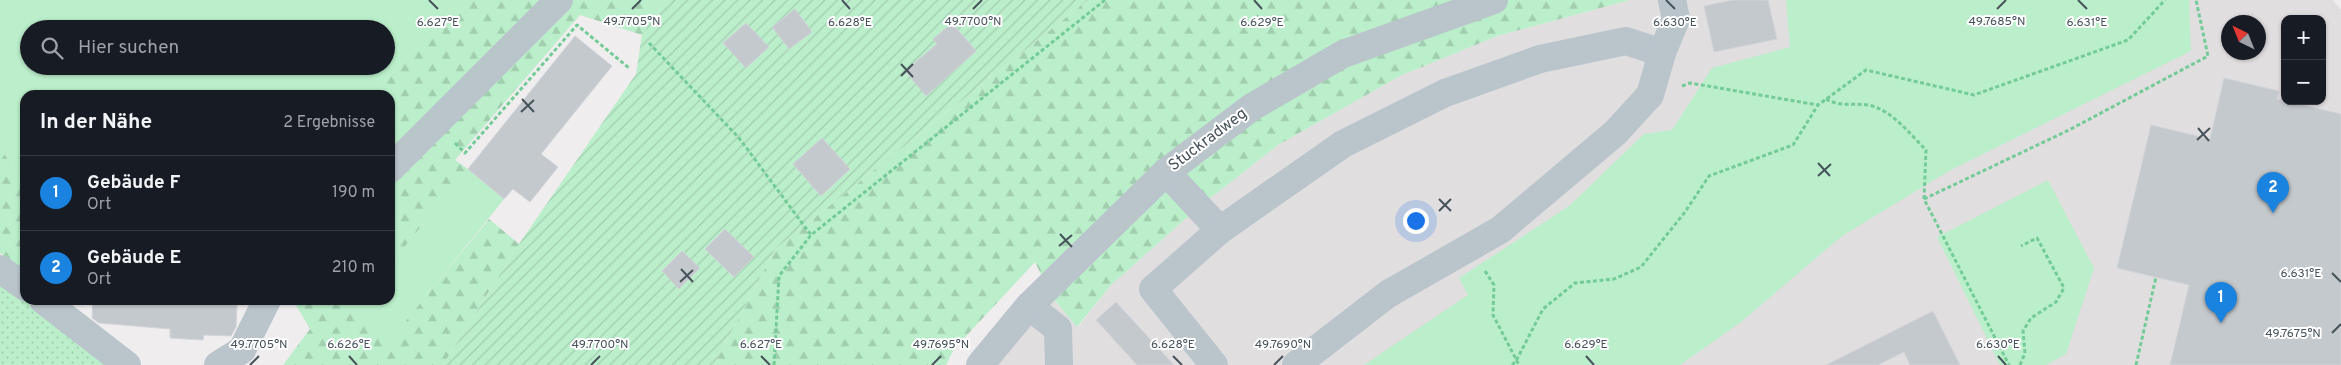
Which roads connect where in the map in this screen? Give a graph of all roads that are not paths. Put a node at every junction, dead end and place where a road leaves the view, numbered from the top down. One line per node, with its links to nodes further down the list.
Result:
1 (559, 0): 5 (street)
2 (1494, 0): 6 (street, Stuckradweg)
3 (1674, 9): 4 (street)
4 (1662, 53): 7 (street); 18 (street)
5 (395, 164)
6 (1166, 172): 7 (street); 12 (street, Stuckradweg)
7 (1220, 230): 17 (street)
8 (0, 268): 9 (street)
9 (20, 283)
10 (49, 305): 13 (street)
11 (264, 305): 14 (street)
12 (1029, 306): 15 (street, Stuckradweg); 16 (street)
13 (127, 365)
14 (218, 365)
15 (980, 365)
16 (1059, 365)
17 (1214, 365)
18 (1296, 365)

